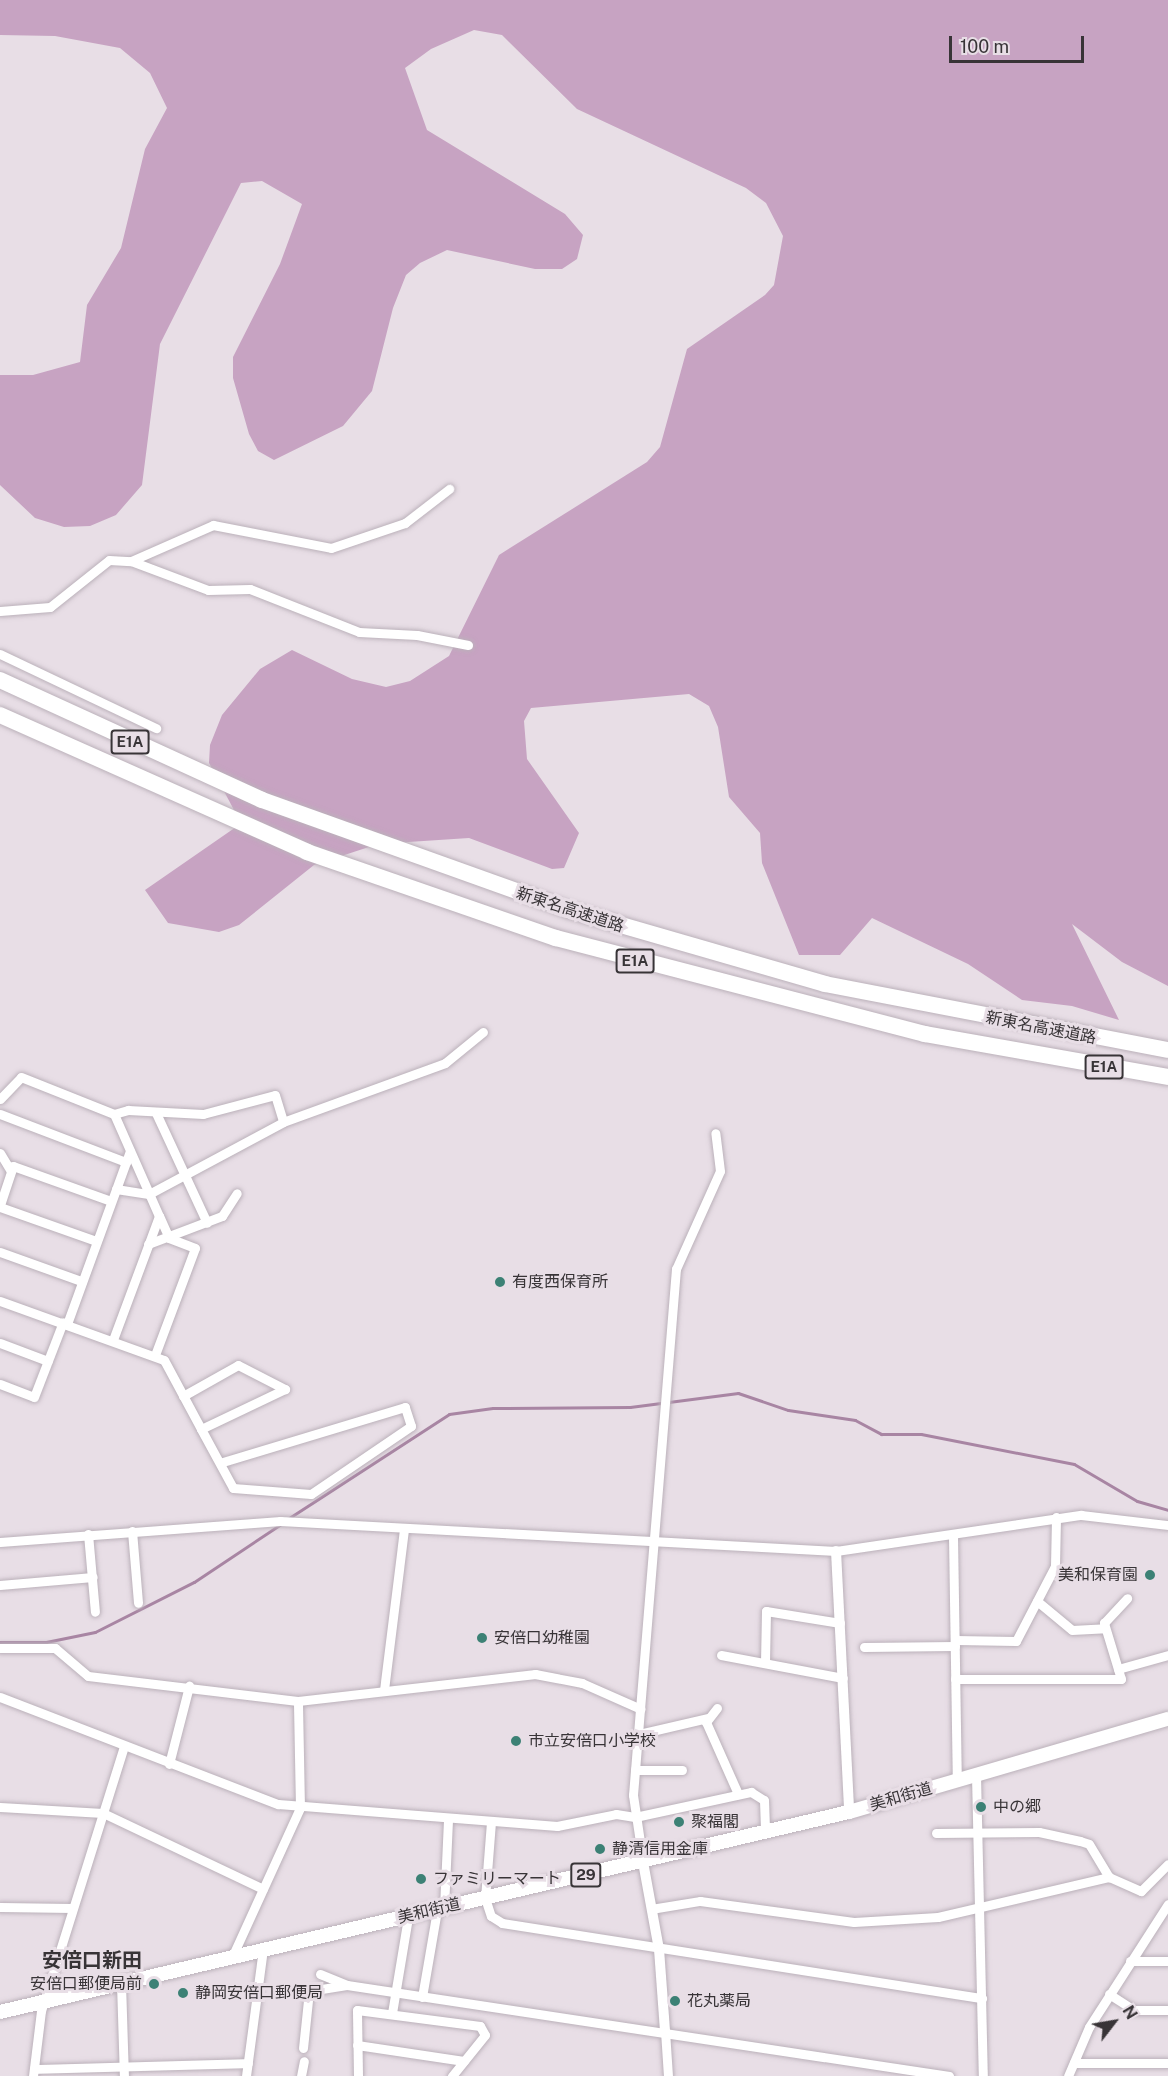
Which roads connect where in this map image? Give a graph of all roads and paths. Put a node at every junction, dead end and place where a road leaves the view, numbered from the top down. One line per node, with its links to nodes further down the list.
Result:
1 (449, 489): 2 (street)
2 (130, 561): 3 (street); 4 (street)
3 (0, 611)
4 (468, 645)
5 (0, 654): 8 (street)
6 (0, 680): 10 (highway, 新東名高速道路 / E1A)
7 (0, 716): 11 (highway, 新東名高速道路 / E1A)
8 (156, 728)
9 (483, 1032): 16 (street)
10 (1168, 1050)
11 (1168, 1077)
12 (0, 1099): 15 (street)
13 (156, 1113): 15 (street); 16 (street); 22 (street)
14 (0, 1114): 20 (street)
15 (114, 1114): 18 (street)
16 (283, 1122): 22 (street)
17 (715, 1133): 52 (street)
18 (130, 1151): 20 (street); 25 (street)
19 (0, 1152): 21 (street)
20 (126, 1162): 23 (street)
21 (11, 1171): 26 (street); 27 (street)
22 (185, 1174): 25 (street); 29 (street)
23 (116, 1189): 25 (street); 26 (street)
24 (237, 1193): 29 (street)
25 (149, 1194): 28 (street)
26 (111, 1201): 31 (street)
27 (0, 1206): 31 (street)
28 (159, 1216): 30 (street); 32 (street)
29 (207, 1223): 30 (street)
30 (170, 1238): 32 (street); 39 (street)
31 (96, 1241): 34 (street)
32 (148, 1244): 37 (street)
33 (0, 1252): 34 (street)
34 (81, 1281): 36 (street)
35 (0, 1300): 36 (street)
36 (65, 1323): 37 (street); 40 (street)
37 (113, 1340): 39 (street)
38 (0, 1343): 40 (street)
39 (155, 1355): 42 (street)
40 (48, 1361): 41 (street)
41 (0, 1384)
42 (183, 1396): 43 (street); 43 (street)
43 (201, 1430): 44 (street)
44 (220, 1463): 44 (street)
45 (1056, 1517): 46 (street); 50 (street); 57 (street)
46 (1168, 1525)
47 (404, 1529): 48 (street); 52 (street); 72 (street)
48 (132, 1531): 49 (street); 58 (street)
49 (88, 1534): 51 (street); 54 (street)
50 (953, 1536): 53 (street); 62 (street)
51 (0, 1542)
52 (657, 1543): 53 (street); 76 (street)
53 (836, 1551): 60 (street)
54 (93, 1577): 55 (street); 59 (street)
55 (0, 1585)
56 (1127, 1598): 61 (street)
57 (1037, 1601): 61 (street); 62 (street)
58 (138, 1603)
59 (95, 1612)
60 (840, 1623): 67 (street); 69 (street)
61 (1105, 1628): 68 (street)
62 (955, 1643): 63 (street); 70 (street)
63 (864, 1647)
64 (0, 1648): 71 (street)
65 (721, 1655): 67 (street)
66 (1168, 1655): 68 (street)
67 (765, 1663): 69 (street)
68 (1118, 1669): 70 (street)
69 (843, 1678): 89 (street)
70 (955, 1679): 85 (street)
71 (189, 1686): 74 (street); 81 (street)
72 (384, 1690): 74 (street); 76 (street)
73 (0, 1697): 80 (street)
74 (298, 1701): 88 (street)
75 (717, 1708): 77 (street)
76 (641, 1709): 79 (street)
77 (707, 1718): 79 (street); 86 (street)
78 (1168, 1719): 84 (main road, 美和街道 / 29)
79 (639, 1734): 82 (street)
80 (124, 1746): 81 (street); 90 (street)
81 (169, 1764): 88 (street)
82 (635, 1770): 83 (street); 91 (street)
83 (682, 1770)
84 (976, 1775): 85 (main road, 美和街道 / 29); 95 (street)
85 (957, 1780): 89 (main road, 美和街道 / 29)
86 (738, 1794): 91 (street); 94 (street)
87 (0, 1806): 90 (street)
88 (300, 1808): 92 (street); 100 (street)
89 (849, 1812): 94 (main road, 美和街道 / 29)
90 (103, 1813): 100 (street); 104 (street)
91 (635, 1817): 93 (street); 97 (street)
92 (448, 1819): 93 (street); 106 (street)
93 (491, 1822): 101 (street)
94 (765, 1832): 97 (main road, 美和街道 / 29)
95 (978, 1832): 96 (street); 99 (street); 105 (street)
96 (936, 1833)
97 (643, 1862): 101 (main road, 美和街道 / 29); 107 (street)
98 (1168, 1864): 99 (street)
99 (1109, 1877): 105 (street)
100 (263, 1889): 111 (street)
101 (485, 1898): 106 (main road, 美和街道 / 29); 110 (street)
102 (1168, 1904): 112 (street)
103 (0, 1907): 104 (street)
104 (72, 1908): 121 (street)
105 (980, 1908): 107 (street); 120 (street)
106 (440, 1909): 108 (main road, 美和街道 / 29); 119 (street)
107 (651, 1909): 110 (street)
108 (408, 1917): 109 (main road, 美和街道 / 29); 117 (street)
109 (263, 1949): 111 (main road, 美和街道 / 29); 131 (street)
110 (659, 1949): 120 (street); 125 (street)
111 (232, 1957): 115 (main road, 美和街道 / 29)
112 (1130, 1961): 113 (street); 118 (street)
113 (1168, 1961)
114 (320, 1974): 116 (street)
115 (121, 1983): 121 (main road, 美和街道 / 29); 133 (street)
116 (347, 1985): 117 (street); 127 (street)
117 (395, 1993): 119 (street); 124 (street)
118 (1109, 1994): 122 (street); 132 (street)
119 (422, 1997): 125 (street)
120 (982, 1998): 142 (street)
121 (44, 2002): 123 (main road, 美和街道 / 29); 134 (street)
122 (1168, 2010)
123 (0, 2012)
124 (392, 2013): 126 (street); 129 (street)
125 (665, 2031): 140 (street); 141 (street)
126 (357, 2045): 129 (street); 138 (street)
127 (303, 2048)
128 (304, 2061): 137 (street)
129 (464, 2061): 139 (street)
130 (1168, 2062): 132 (street)
131 (248, 2063): 133 (street); 136 (street)
132 (1074, 2063): 143 (street)
133 (123, 2066): 134 (street); 135 (street)
134 (34, 2072)
135 (124, 2076)
136 (246, 2076)
137 (302, 2076)
138 (357, 2076)
139 (452, 2076)
140 (668, 2076)
141 (949, 2076)
142 (983, 2076)
143 (1068, 2076)

